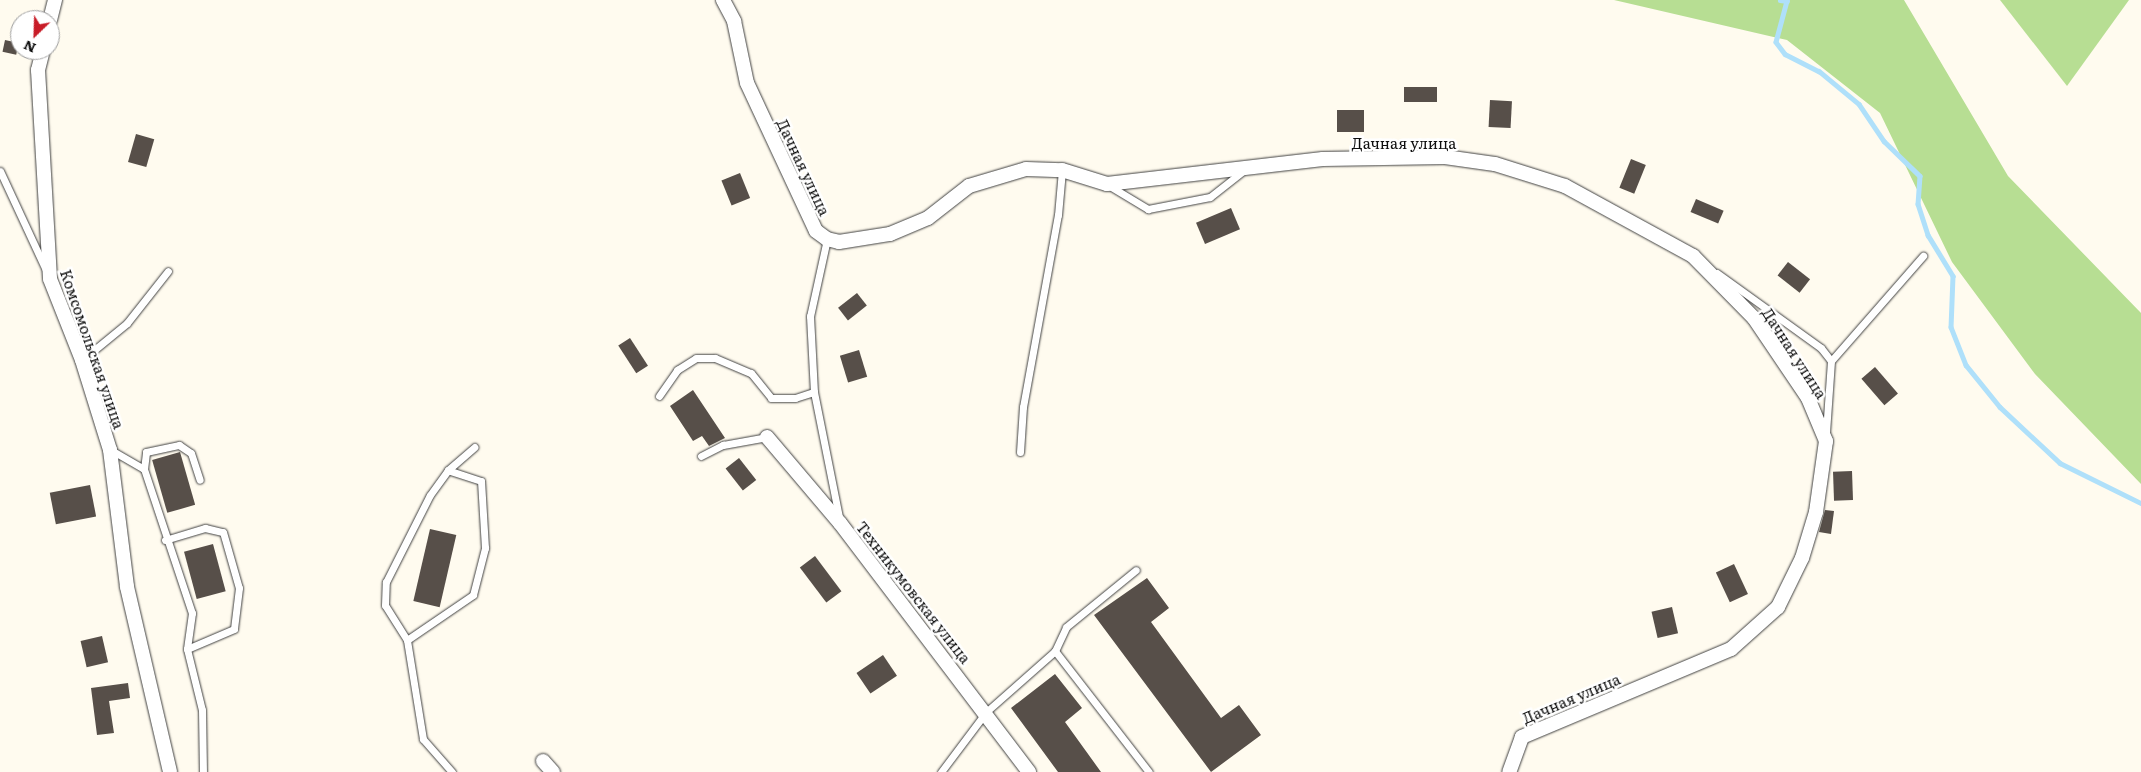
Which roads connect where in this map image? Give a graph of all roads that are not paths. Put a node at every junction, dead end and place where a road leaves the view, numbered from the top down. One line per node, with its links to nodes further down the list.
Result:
1 (723, 0): 7 (street, Дачная улица)
2 (40, 60): 11 (street, Комсомольская улица)
3 (1247, 168): 6 (street, Дачная улица); 6 (lane); 8 (street, Дачная улица)
4 (1062, 170): 6 (street, Дачная улица); 7 (street, Дачная улица); 20 (lane)
5 (0, 171): 11 (lane)
6 (1107, 184)
7 (827, 239): 14 (lane)
8 (1694, 256): 13 (lane); 17 (street, Дачная улица)
9 (1923, 256): 13 (lane)
10 (168, 271): 12 (lane)
11 (50, 279): 12 (street, Комсомольская улица)
12 (82, 360): 19 (street, Комсомольская улица)
13 (1831, 361): 17 (lane)
14 (814, 392): 15 (lane); 25 (lane)
15 (659, 396)
16 (767, 437): 21 (lane); 25 (street, Техникумовская улица)
17 (1826, 441): 40 (street, Дачная улица)
18 (474, 447): 23 (lane)
19 (110, 450): 22 (lane); 33 (street, Комсомольская улица)
20 (1020, 452)
21 (701, 456)
22 (144, 469): 24 (lane); 26 (lane)
23 (448, 470): 28 (lane); 28 (lane)
24 (200, 480)
25 (840, 523): 31 (street, Техникумовская улица)
26 (165, 540): 29 (lane); 29 (lane)
27 (1136, 570): 30 (lane)
28 (407, 640): 35 (lane)
29 (187, 649): 34 (lane)
30 (1055, 651): 31 (lane); 39 (lane)
31 (986, 712): 37 (lane); 38 (street, Техникумовская улица)
32 (543, 761): 36 (street)
33 (170, 772)
34 (203, 772)
35 (452, 772)
36 (554, 772)
37 (941, 772)
38 (1029, 772)
39 (1149, 772)
40 (1508, 772)

